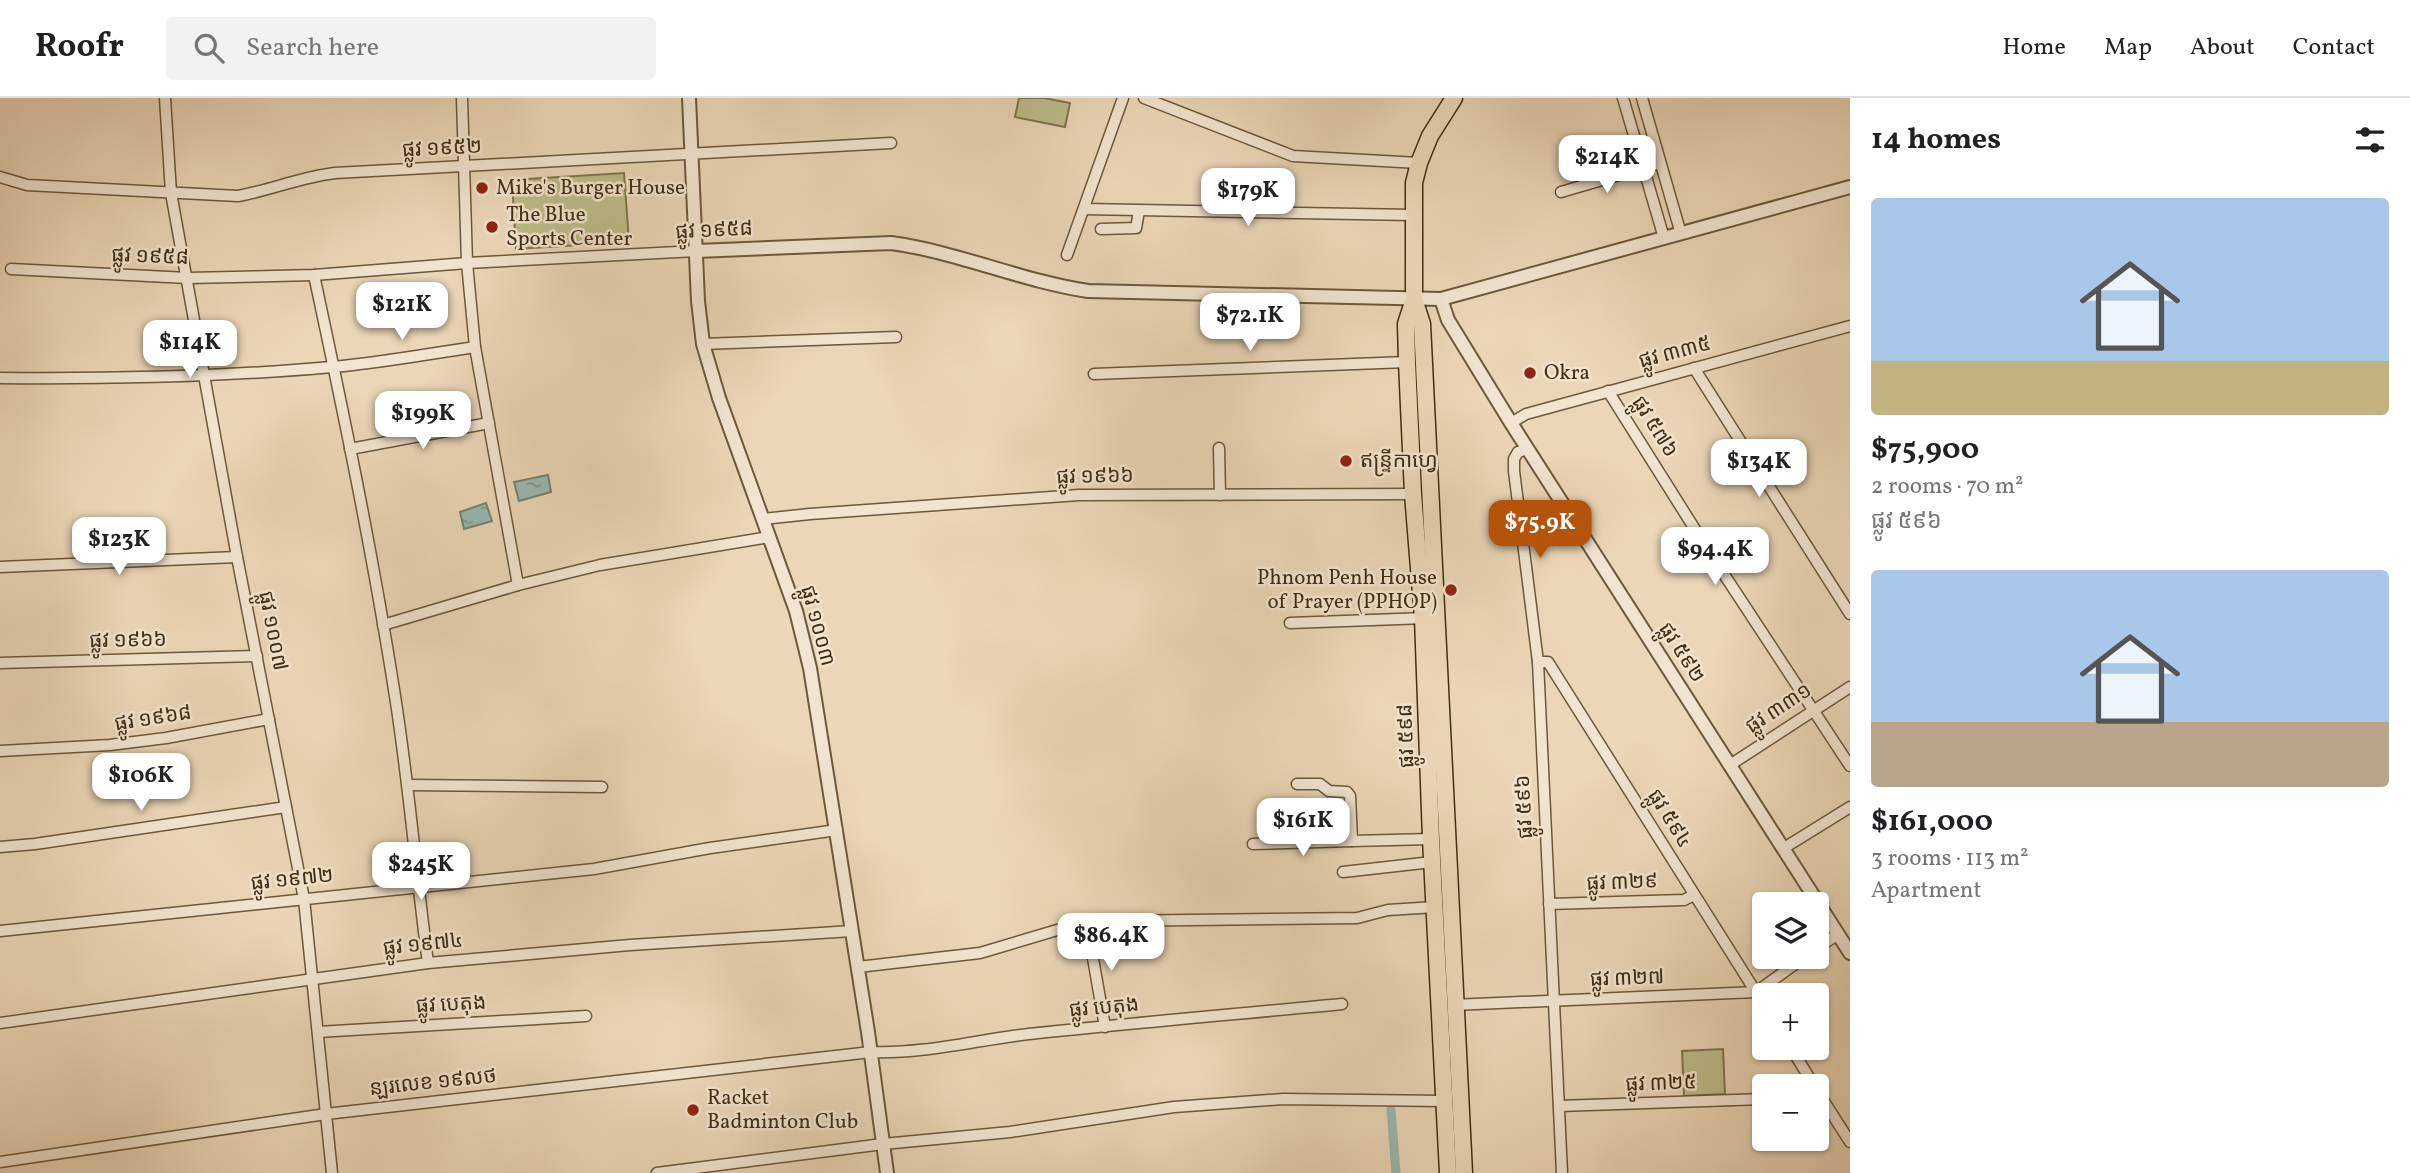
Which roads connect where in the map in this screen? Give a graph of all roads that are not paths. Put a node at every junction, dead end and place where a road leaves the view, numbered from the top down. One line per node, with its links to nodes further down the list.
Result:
1 (165, 98): 18 (street, ផ្លូវ ១០០៧)
2 (462, 98): 13 (street)
3 (689, 98): 10 (street, ផ្លូវ ១០០៣)
4 (1123, 98): 19 (street)
5 (1144, 98): 11 (street)
6 (1454, 98): 11 (main road, ផ្លូវ ៥៩៨)
7 (1623, 98): 14 (street)
8 (1642, 98): 12 (street)
9 (891, 143): 10 (street, ផ្លូវ ១៩៥២)
10 (692, 155): 13 (street, ផ្លូវ ១៩៥២); 25 (street, ផ្លូវ ១០០៣)
11 (1419, 163): 21 (main road, ផ្លូវ ៥៩៨)
12 (1660, 163): 14 (street); 23 (street)
13 (464, 167): 18 (street, ផ្លូវ ១៩៥២); 27 (street)
14 (1644, 167): 17 (street); 24 (street)
15 (0, 177): 18 (street, ផ្លូវ ១៩៥២)
16 (1850, 187): 23 (street, ផ្លូវ ១៩៥៨)
17 (1561, 192)
18 (171, 194): 30 (street, ផ្លូវ ១០០៧)
19 (1084, 209): 20 (street); 26 (street)
20 (1139, 211): 21 (street); 22 (street)
21 (1413, 215): 31 (main road, ផ្លូវ ៥៩៨)
22 (1101, 229)
23 (1681, 234): 24 (street, ផ្លូវ ១៩៥៨)
24 (1664, 238): 32 (street, ផ្លូវ ១៩៥៨)
25 (697, 251): 27 (street, ផ្លូវ ១៩៥៨); 31 (street, ផ្លូវ ១៩៥៨); 35 (street, ផ្លូវ ១០០៣)
26 (1067, 255)
27 (467, 263): 29 (street, ផ្លូវ ១៩៥៨); 36 (street)
28 (11, 269): 30 (street, ផ្លូវ ១៩៥៨)
29 (314, 275): 30 (street, ផ្លូវ ១៩៥៨); 38 (street)
30 (188, 278): 41 (street, ផ្លូវ ១០០៧)
31 (1414, 299): 32 (street, ផ្លូវ ១៩៥៨); 37 (main road, ផ្លូវ ៥៩៨); 49 (main road, ផ្លូវ ៥៩៨)
32 (1441, 299): 45 (street, ផ្លូវ ៥៩២)
33 (1850, 326): 39 (street, ផ្លូវ ៣៣៥)
34 (897, 337): 35 (street)
35 (703, 344): 51 (street, ផ្លូវ ១០០៣)
36 (475, 347): 38 (street); 44 (street)
37 (1407, 362): 40 (street); 49 (main road, ផ្លូវ ៥៩៨)
38 (334, 367): 41 (street); 47 (street)
39 (1694, 368): 43 (street, ផ្លូវ ៣៣៥); 56 (street)
40 (1094, 374)
41 (205, 376): 42 (street); 53 (street, ផ្លូវ ១០០៧)
42 (0, 378)
43 (1608, 391): 45 (street, ផ្លូវ ៣៣៥); 64 (street, ផ្លូវ ៥៧៦)
44 (489, 423): 47 (street); 55 (street)
45 (1511, 423): 48 (street, ផ្លូវ ៥៩២)
46 (1219, 448): 50 (street)
47 (350, 449): 59 (street)
48 (1528, 449): 61 (street, ផ្លូវ ៥៩៦); 67 (street, ផ្លូវ ៥៩២)
49 (1421, 494): 50 (street, ផ្លូវ ១៩៦៦); 57 (main road, ផ្លូវ ៥៩៨)
50 (1220, 495): 51 (street, ផ្លូវ ១៩៦៦)
51 (763, 519): 52 (street, ផ្លូវ ១០០៣)
52 (769, 537): 55 (street); 74 (street, ផ្លូវ ១០០៣)
53 (237, 557): 54 (street); 60 (street, ផ្លូវ ១០០៧)
54 (0, 566)
55 (518, 585): 59 (street)
56 (1850, 614)
57 (1429, 618): 58 (street); 75 (main road, ផ្លូវ ៥៩៨); 102 (main road, ផ្លូវ ៥៩៨)
58 (1290, 623)
59 (383, 625): 70 (street)
60 (257, 656): 62 (street, ផ្លូវ ១៩៦៦); 65 (street, ផ្លូវ ១០០៧)
61 (1538, 662): 83 (street, ផ្លូវ ៥៩៤); 85 (street, ផ្លូវ ៥៩៦)
62 (0, 663)
63 (1850, 687): 64 (street, ផ្លូវ ៣៣១)
64 (1815, 709): 67 (street, ផ្លូវ ៣៣១); 68 (street, ផ្លូវ ៥៧៦)
65 (269, 719): 66 (street, ផ្លូវ ១៩៦៨); 72 (street, ផ្លូវ ១០០៧)
66 (0, 751)
67 (1730, 765): 79 (street, ផ្លូវ ៥៩២)
68 (1850, 766)
69 (1297, 784): 76 (street)
70 (408, 785): 71 (street); 82 (street)
71 (602, 788)
72 (286, 807): 78 (street); 84 (street, ផ្លូវ ១០០៧)
73 (1850, 807): 79 (street)
74 (837, 830): 82 (street, ផ្លូវ ១៩៧២); 89 (street, ផ្លូវ ១០០៣)
75 (1431, 839): 76 (street); 80 (main road, ផ្លូវ ៥៩៨)
76 (1352, 841): 77 (street)
77 (1253, 844)
78 (0, 847)
79 (1784, 848): 90 (street, ផ្លូវ ៥៩២)
80 (1432, 862): 81 (street); 86 (main road, ផ្លូវ ៥៩៨)
81 (1343, 872)
82 (418, 887): 84 (street, ផ្លូវ ១៩៧២); 93 (street)
83 (1694, 895): 85 (street, ផ្លូវ ៣២៩); 98 (street, ផ្លូវ ៥៩៤)
84 (304, 899): 88 (street, ផ្លូវ ១៩៧២); 96 (street, ផ្លូវ ១០០៧)
85 (1549, 904): 100 (street, ផ្លូវ ៥៩៦)
86 (1435, 906): 87 (street); 102 (main road, ផ្លូវ ៥៩៨)
87 (1087, 923): 94 (street); 105 (street)
88 (0, 931)
89 (852, 932): 93 (street, ផ្លូវ ១៩៧៤); 94 (street, ផ្លូវ ១០០៣)
90 (1838, 934): 91 (street); 92 (street, ផ្លូវ ៥៩២)
91 (1829, 940)
92 (1850, 953)
93 (428, 963): 96 (street, ផ្លូវ ១៩៧៤)
94 (858, 967): 107 (street, ផ្លូវ ១០០៣)
95 (1788, 969): 97 (street)
96 (313, 978): 104 (street, ផ្លូវ ១៩៧៤); 106 (street, ផ្លូវ ១០០៧)
97 (1769, 983)
98 (1752, 986)
99 (1752, 992): 100 (street, ផ្លូវ ៣២៧)
100 (1554, 1001): 102 (street, ផ្លូវ ៣២៧); 110 (street, ផ្លូវ ៥៩៦)
101 (1342, 1004): 105 (street, ផ្លូវ បេតុង)
102 (1447, 1005): 109 (main road, ផ្លូវ ៥៩៨); 120 (main road, ផ្លូវ ៥៩៨)
103 (586, 1017): 106 (street, ផ្លូវ បេតុង)
104 (0, 1023)
105 (1105, 1027): 107 (street, ផ្លូវ បេតុង)
106 (318, 1032): 112 (street, ផ្លូវ ១០០៧)
107 (871, 1052): 112 (street, ន្ឡរលេខ ១៩លថ); 114 (street, ផ្លូវ ១០០៣)
108 (1752, 1099): 110 (street, ផ្លូវ ៣២៥)
109 (1444, 1101): 114 (street); 119 (main road, ផ្លូវ ៥៩៨)
110 (1559, 1107): 121 (street, ផ្លូវ ៥៩៦)
111 (1829, 1109): 113 (street)
112 (326, 1114): 115 (street, ន្ឡរលេខ ១៩លថ); 116 (street, ផ្លូវ ១០០៧)
113 (1850, 1142)
114 (883, 1144): 117 (street); 118 (street, ផ្លូវ ១០០៣)
115 (0, 1163)
116 (332, 1173)
117 (657, 1173)
118 (887, 1173)
119 (1448, 1173)
120 (1464, 1173)
121 (1562, 1173)

